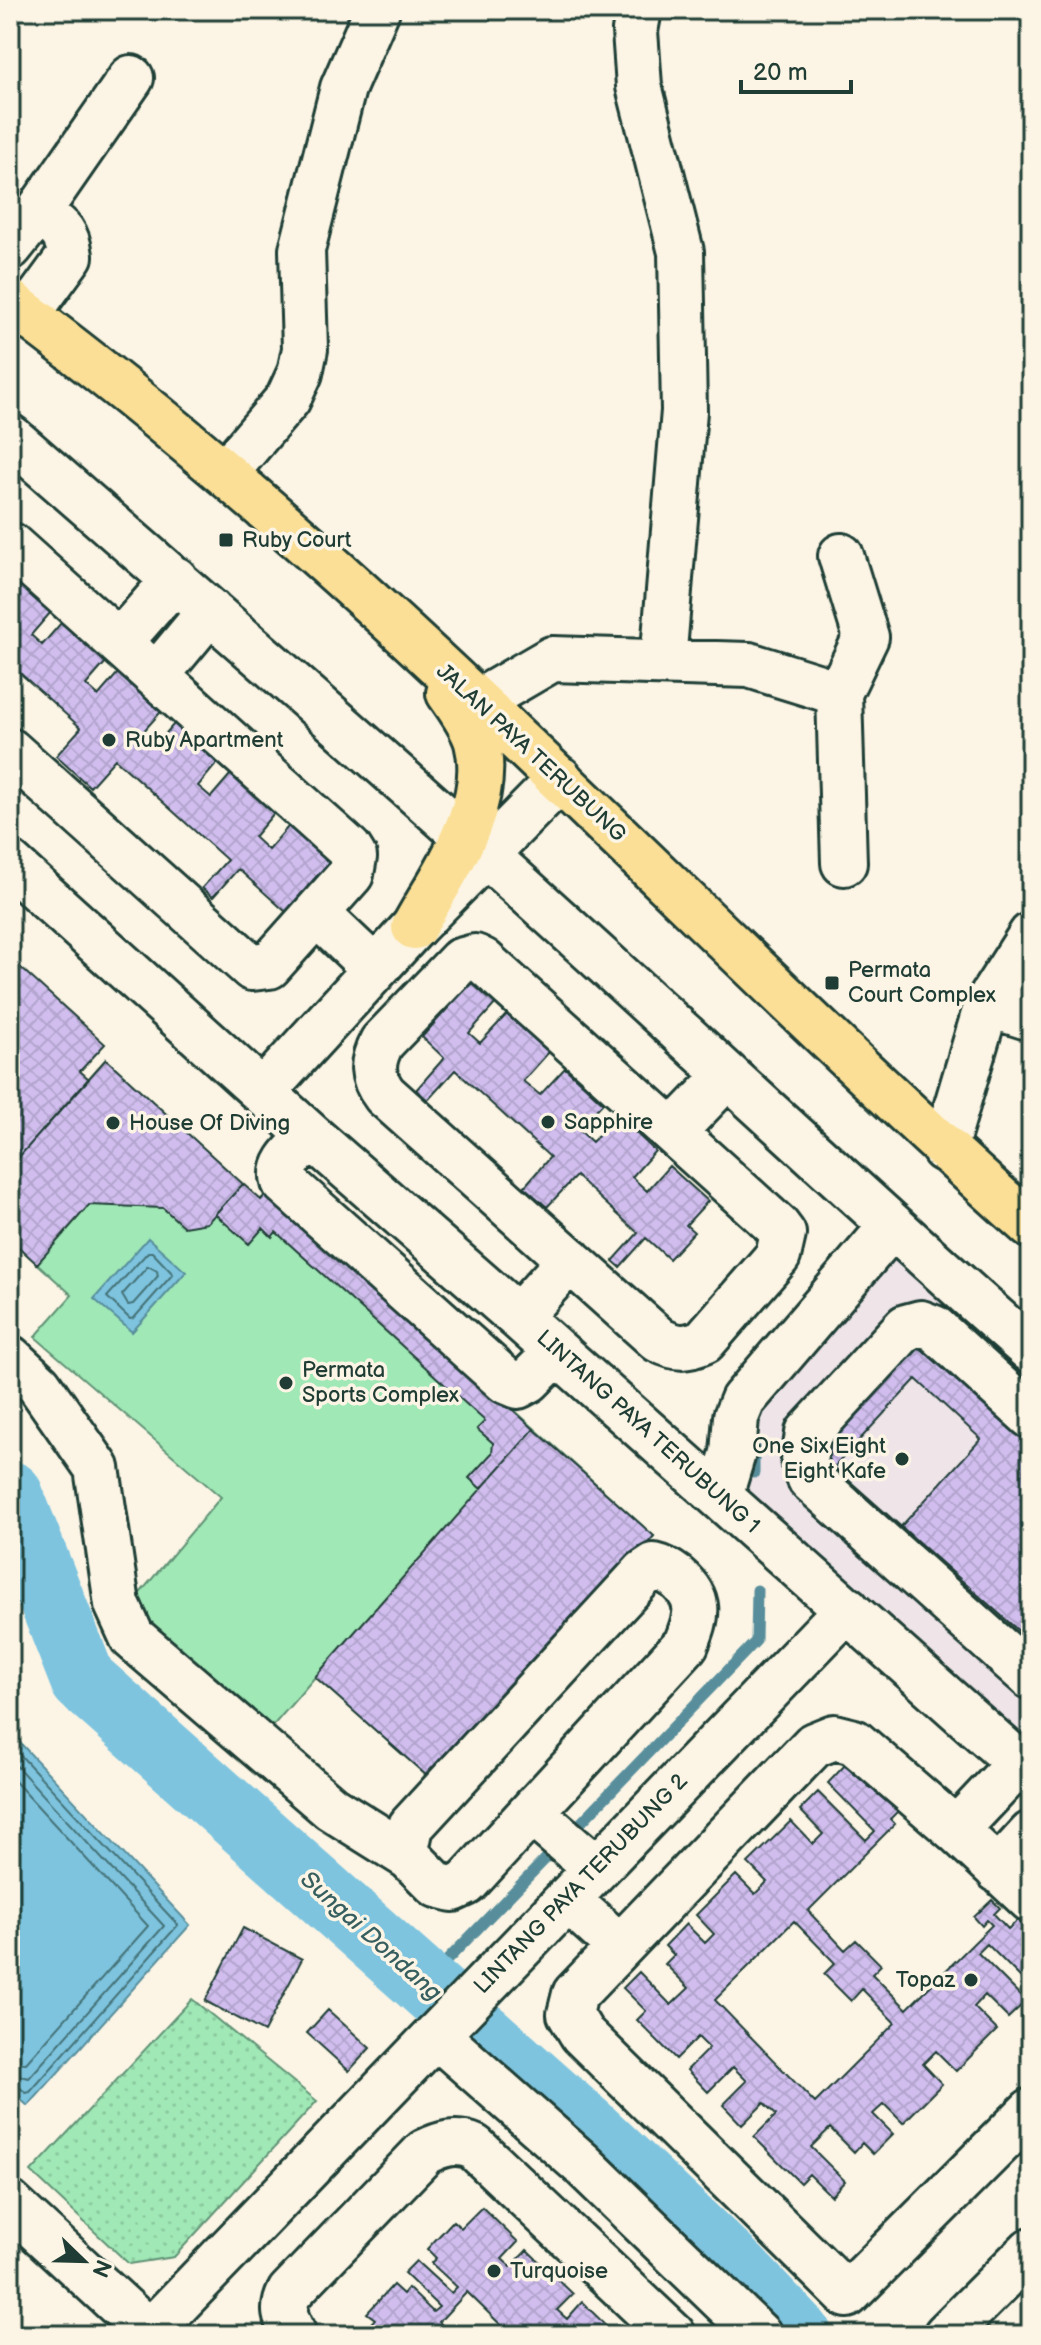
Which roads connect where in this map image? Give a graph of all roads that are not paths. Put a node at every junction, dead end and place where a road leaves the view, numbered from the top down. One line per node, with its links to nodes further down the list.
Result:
1 (377, 10): 8 (street)
2 (639, 10): 15 (street)
3 (131, 78): 4 (street)
4 (38, 212): 5 (street); 6 (street)
5 (10, 247)
6 (19, 309): 8 (main road, JALAN PAYA TERUBUNG)
7 (10, 437): 11 (street)
8 (225, 473): 14 (main road, JALAN PAYA TERUBUNG)
9 (10, 545): 13 (street)
10 (841, 556): 17 (street)
11 (175, 579): 12 (street); 13 (street)
12 (210, 611): 16 (street); 21 (street)
13 (119, 643): 16 (street)
14 (419, 648): 18 (main road, JALAN PAYA TERUBUNG); 21 (main road)
15 (663, 662): 17 (street); 18 (street)
16 (156, 676): 24 (street)
17 (839, 693): 22 (street)
18 (478, 702): 20 (main road, JALAN PAYA TERUBUNG)
19 (10, 751): 24 (street)
20 (560, 779): 21 (street); 34 (main road, JALAN PAYA TERUBUNG)
21 (474, 845): 25 (main road); 30 (street)
22 (844, 863)
23 (10, 864): 31 (street, LINTANG PAYA TERUBUNG 1)
24 (317, 914): 27 (street)
25 (414, 927): 27 (street)
26 (1031, 935): 28 (street)
27 (375, 969): 31 (street)
28 (987, 1004): 29 (street); 34 (street)
29 (1031, 1018)
30 (736, 1084): 33 (street); 36 (street)
31 (263, 1092): 32 (street, LINTANG PAYA TERUBUNG 1)
32 (311, 1136): 38 (street, LINTANG PAYA TERUBUNG 1); 41 (street)
33 (682, 1140): 37 (street); 37 (street)
34 (944, 1149): 35 (main road, JALAN PAYA TERUBUNG)
35 (1031, 1226)
36 (891, 1227): 39 (street); 45 (street)
37 (570, 1260): 38 (street)
38 (518, 1317): 41 (street, LINTANG PAYA TERUBUNG 1)
39 (995, 1319): 40 (street); 42 (street)
40 (1031, 1350)
41 (557, 1352): 45 (street, LINTANG PAYA TERUBUNG 1)
42 (963, 1355): 44 (street); 47 (street)
43 (10, 1358): 52 (street)
44 (1031, 1416)
45 (720, 1496): 46 (street, LINTANG PAYA TERUBUNG 1)
46 (847, 1609): 48 (street, LINTANG PAYA TERUBUNG 1); 51 (street, LINTANG PAYA TERUBUNG 2)
47 (1031, 1677)
48 (1025, 1768): 49 (street)
49 (956, 1830): 53 (street); 55 (street)
50 (1031, 1834): 53 (street)
51 (566, 1853): 52 (street); 52 (street); 55 (street); 56 (street, LINTANG PAYA TERUBUNG 2)
52 (409, 1857)
53 (998, 1870): 54 (street)
54 (1031, 1900)
55 (620, 1947): 57 (street)
56 (436, 2035): 60 (street, LINTANG PAYA TERUBUNG 2); 63 (street)
57 (1031, 2111)
58 (10, 2204): 60 (street)
59 (1031, 2250): 64 (street)
60 (150, 2334)
61 (294, 2335): 62 (street)
62 (673, 2335)
63 (759, 2335)
64 (946, 2335)

